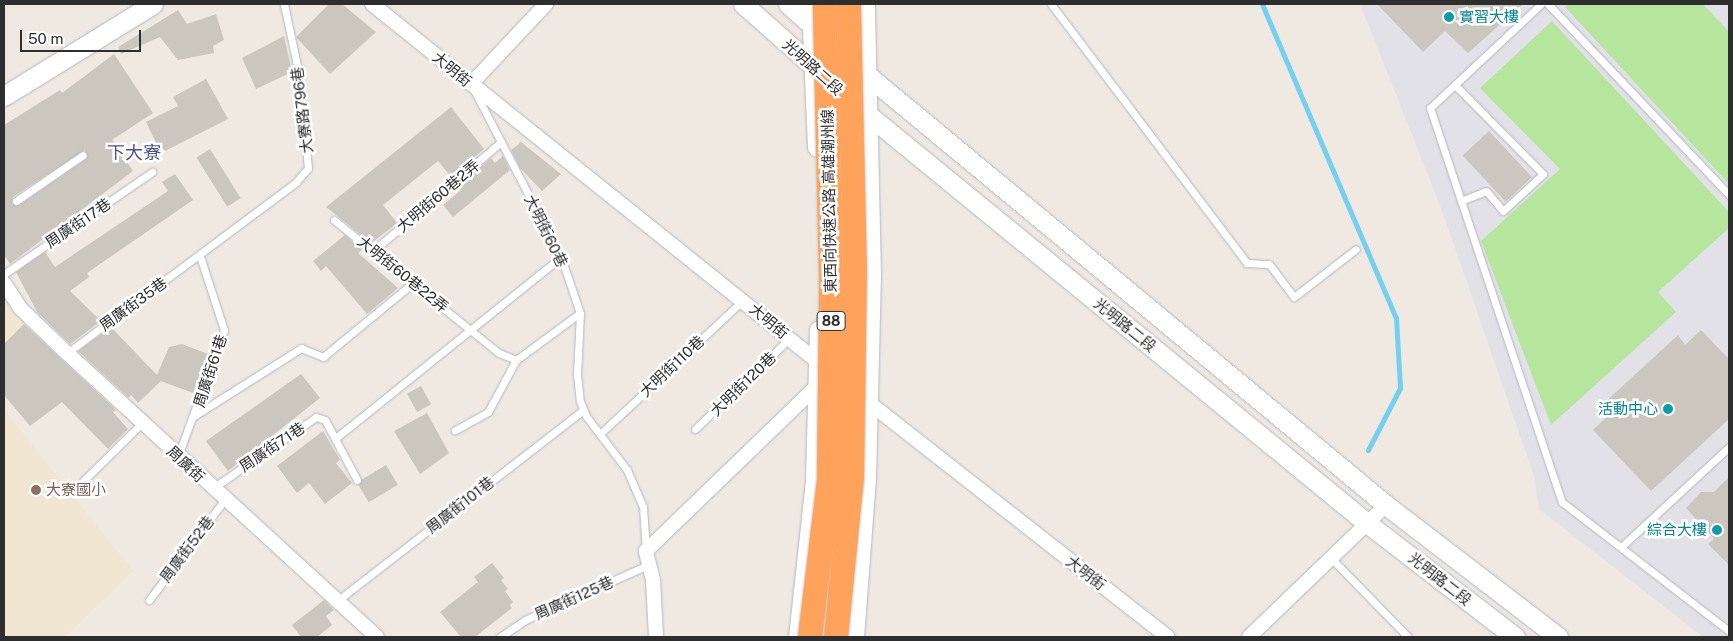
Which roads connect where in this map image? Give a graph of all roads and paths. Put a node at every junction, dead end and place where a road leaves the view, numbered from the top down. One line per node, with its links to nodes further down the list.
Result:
1 (152, 4): 19 (street)
2 (284, 4): 30 (lane, 大寮路796巷)
3 (372, 4): 17 (street, 大明街)
4 (546, 4): 17 (street)
5 (743, 4): 15 (street, 光明路二段)
6 (788, 4): 14 (street, 光明路二段)
7 (811, 4): 14 (street)
8 (825, 4): 69 (highway, 東西向快速公路 高雄潮州線 / 88, bridge)
9 (849, 4): 70 (highway, 東西向快速公路 高雄潮州線 / 88, bridge)
10 (865, 4): 16 (street)
11 (1051, 4): 28 (lane)
12 (1541, 4): 18 (lane)
13 (1548, 4): 24 (lane)
14 (812, 24): 15 (street); 16 (street, 光明路二段)
15 (814, 68): 20 (street, 光明路二段); 41 (street)
16 (867, 75): 20 (street); 57 (street, 光明路二段)
17 (471, 84): 21 (lane, 大明街60巷); 35 (street, 大明街)
18 (1455, 85): 26 (lane); 26 (lane)
19 (4, 96)
20 (866, 114): 43 (street); 58 (street, 光明路二段)
21 (502, 142): 29 (lane, 大明街60巷2弄); 31 (lane, 大明街60巷)
22 (83, 156): 25 (lane)
23 (152, 172): 32 (lane, 周廣街17巷)
24 (1729, 195)
25 (16, 201)
26 (1461, 201): 59 (lane)
27 (334, 220): 29 (lane, 大明街60巷22弄)
28 (1356, 249)
29 (374, 250): 33 (lane, 大明街60巷22弄)
30 (200, 256): 39 (lane, 周廣街35巷); 45 (lane, 周廣街61巷)
31 (561, 257): 36 (lane, 大明街60巷); 37 (lane)
32 (4, 274)
33 (414, 282): 37 (lane, 大明街60巷22弄); 45 (lane)
34 (4, 284): 39 (street, 周廣街)
35 (744, 299): 38 (street, 大明街); 49 (lane, 大明街110巷)
36 (580, 313): 40 (lane); 44 (lane, 大明街60巷)
37 (471, 330): 40 (lane, 大明街60巷22弄); 50 (lane)
38 (790, 338): 41 (street, 大明街); 47 (lane, 大明街120巷)
39 (66, 353): 46 (street, 周廣街)
40 (516, 360): 48 (lane)
41 (818, 362): 42 (street); 43 (street, 大明街)
42 (818, 385): 60 (street); 68 (street)
43 (868, 402): 71 (street); 72 (street, 大明街)
44 (583, 410): 49 (lane, 大明街60巷); 63 (lane, 周廣街101巷)
45 (194, 416): 52 (lane, 周廣街61巷)
46 (142, 423): 52 (street, 周廣街); 54 (lane)
47 (695, 429)
48 (455, 430)
49 (601, 433): 60 (lane, 大明街60巷)
50 (337, 437): 53 (lane, 周廣街71巷); 55 (lane, 周廣街71巷)
51 (1729, 446): 59 (lane)
52 (178, 456): 55 (street, 周廣街)
53 (357, 480)
54 (83, 481)
55 (212, 488): 56 (street, 周廣街)
56 (225, 499): 62 (lane, 周廣街52巷); 63 (street, 周廣街)
57 (1386, 505): 58 (street); 76 (street, 光明路二段)
58 (1367, 523): 61 (street); 75 (street, 光明路二段)
59 (1621, 547): 64 (lane)
60 (648, 558): 65 (street); 67 (lane, 周廣街125巷)
61 (1331, 558): 73 (street); 74 (lane)
62 (149, 600)
63 (337, 601): 66 (street, 周廣街)
64 (1729, 631)
65 (653, 636)
66 (376, 637)
67 (500, 637)
68 (798, 637)
69 (810, 637)
70 (836, 637)
71 (854, 637)
72 (1168, 637)
73 (1249, 637)
74 (1408, 637)
75 (1515, 637)
76 (1558, 637)

